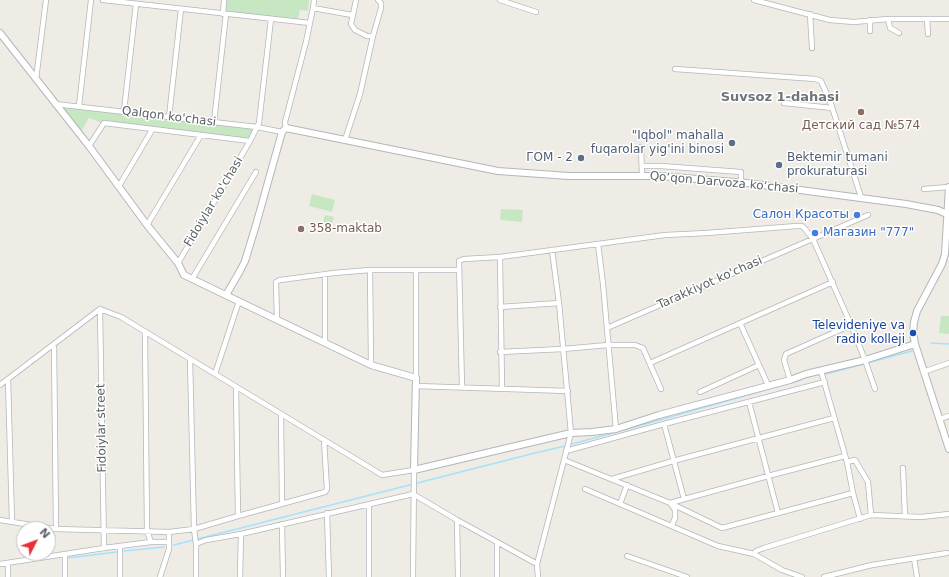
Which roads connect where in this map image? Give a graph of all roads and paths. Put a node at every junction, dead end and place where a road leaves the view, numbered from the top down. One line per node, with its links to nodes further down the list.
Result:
1 (46, 0): 30 (street)
2 (91, 0): 33 (street)
3 (103, 0): 10 (street)
4 (224, 0): 14 (street)
5 (314, 0): 11 (street)
6 (356, 0): 16 (street)
7 (378, 0): 27 (street)
8 (500, 0): 13 (street)
9 (754, 0): 15 (street)
10 (136, 4): 12 (street); 35 (street)
11 (313, 8): 16 (street); 22 (street)
12 (181, 9): 14 (street); 36 (street)
13 (536, 12)
14 (224, 14): 18 (street); 37 (street)
15 (810, 14): 21 (street); 28 (street)
16 (352, 15): 27 (street)
17 (949, 18): 20 (street)
18 (271, 19): 22 (street); 38 (street, Fidoiylar ko'chasi)
19 (888, 19): 20 (street); 21 (street); 25 (street)
20 (927, 19): 26 (street)
21 (870, 20): 23 (street)
22 (310, 23): 40 (street)
23 (870, 31)
24 (0, 33): 30 (street)
25 (899, 33)
26 (928, 34)
27 (373, 36): 42 (street)
28 (812, 48)
29 (675, 69): 34 (street)
30 (36, 80): 31 (street)
31 (55, 104): 33 (street, Qalqon ko'chasi); 44 (street)
32 (784, 104): 34 (street)
33 (80, 106): 35 (street, Qalqon ko'chasi)
34 (832, 108): 53 (street)
35 (124, 111): 36 (street, Qalqon ko'chasi)
36 (170, 117): 37 (street, Qalqon ko'chasi)
37 (214, 122): 38 (street, Qalqon ko'chasi)
38 (257, 127): 40 (street, Qalqon ko'chasi); 43 (street, Fidoiylar ko'chasi)
39 (152, 130): 41 (street, Fidoiylar ko'chasi); 44 (street, Fidoiylar ko'chasi); 50 (street)
40 (284, 130): 42 (street, Qoʻqon Darvoza koʻchasi); 68 (street)
41 (201, 135): 43 (street, Fidoiylar ko'chasi); 56 (street)
42 (345, 140): 48 (street, Qoʻqon Darvoza koʻchasi)
43 (250, 142): 61 (street, Fidoiylar ko'chasi)
44 (89, 146): 50 (street)
45 (641, 147): 46 (street)
46 (642, 166): 48 (street); 49 (street)
47 (256, 172): 66 (street, Fidoiylar ko'chasi)
48 (642, 175): 49 (street, Qoʻqon Darvoza koʻchasi)
49 (741, 182): 53 (street, Qoʻqon Darvoza koʻchasi)
50 (119, 186): 56 (street)
51 (949, 187): 52 (street); 54 (street)
52 (924, 189)
53 (861, 197): 54 (street, Qoʻqon Darvoza koʻchasi)
54 (948, 212): 81 (street)
55 (868, 215): 57 (street, Tarakkiyot ko'chasi)
56 (147, 225): 61 (street)
57 (813, 239): 58 (street); 67 (street); 76 (street, Tarakkiyot ko'chasi)
58 (598, 244): 59 (street); 76 (street)
59 (552, 250): 60 (street); 70 (street)
60 (500, 257): 64 (street); 71 (street)
61 (178, 263): 66 (street)
62 (370, 270): 63 (street); 65 (street); 88 (street)
63 (416, 270): 64 (street); 93 (street)
64 (459, 270): 101 (street)
65 (325, 274): 73 (street); 78 (street)
66 (192, 279): 68 (street)
67 (833, 282): 74 (street); 75 (street)
68 (226, 295): 69 (street)
69 (239, 302): 73 (street); 92 (street)
70 (559, 303): 71 (street); 82 (street)
71 (500, 307): 83 (street)
72 (100, 309): 77 (street); 79 (street); 152 (street, Fidoiylar street)
73 (277, 320): 78 (street)
74 (740, 323): 85 (street); 89 (street)
75 (851, 325): 86 (street); 95 (street)
76 (607, 328): 80 (street)
77 (145, 332): 84 (street); 153 (street)
78 (325, 342): 88 (street)
79 (54, 344): 94 (street); 145 (street)
80 (608, 344): 82 (street); 85 (street); 113 (street)
81 (915, 344): 86 (street); 91 (street)
82 (563, 349): 83 (street); 105 (street)
83 (500, 352): 102 (street)
84 (190, 359): 92 (street); 151 (street)
85 (650, 363): 103 (street)
86 (866, 363): 90 (street); 104 (street)
87 (949, 363): 91 (street)
88 (371, 365): 93 (street)
89 (759, 365): 98 (street); 106 (street)
90 (821, 371): 95 (street); 96 (street)
91 (923, 372): 111 (street)
92 (215, 374): 100 (street)
93 (416, 378): 99 (street)
94 (8, 379): 97 (street); 146 (street)
95 (790, 380): 98 (street)
96 (825, 382): 107 (street); 110 (street)
97 (0, 385)
98 (768, 385): 113 (street)
99 (416, 386): 101 (street); 124 (street)
100 (236, 387): 108 (street); 139 (street)
101 (462, 387): 102 (street)
102 (502, 388): 105 (street)
103 (661, 389)
104 (874, 389)
105 (568, 391): 114 (street)
106 (700, 392)
107 (749, 402): 112 (street); 115 (street)
108 (281, 414): 116 (street); 133 (street)
109 (949, 416): 111 (street)
110 (834, 418): 115 (street); 119 (street)
111 (940, 419): 117 (street)
112 (664, 424): 118 (street); 121 (street)
113 (616, 429): 114 (street)
114 (571, 433): 118 (street); 124 (street)
115 (758, 439): 121 (street); 125 (street)
116 (324, 440): 124 (street); 133 (street)
117 (949, 449)
118 (566, 451): 120 (street)
119 (845, 456): 122 (street); 125 (street)
120 (564, 460): 126 (street); 169 (street)
121 (673, 460): 126 (street); 131 (street)
122 (847, 462): 129 (street); 140 (street)
123 (903, 468): 141 (street)
124 (414, 470): 130 (street)
125 (768, 476): 131 (street); 137 (street)
126 (612, 479): 127 (street)
127 (627, 485): 132 (street); 134 (street)
128 (585, 489): 134 (street)
129 (853, 493): 137 (street); 142 (street)
130 (413, 494): 135 (street); 144 (street); 179 (street)
131 (684, 499): 132 (street)
132 (670, 503): 137 (street); 149 (street)
133 (282, 504): 139 (street)
134 (620, 504): 149 (street)
135 (369, 505): 136 (street); 178 (street)
136 (327, 513): 148 (street); 177 (street)
137 (778, 513)
138 (949, 514): 141 (street)
139 (238, 516): 151 (street)
140 (871, 516): 141 (street); 142 (street)
141 (905, 517)
142 (860, 519): 164 (street)
143 (0, 520): 146 (street)
144 (457, 520): 158 (street); 180 (street)
145 (56, 521)
146 (12, 522): 147 (street)
147 (16, 523)
148 (282, 524): 155 (street); 176 (street)
149 (672, 525): 164 (street)
150 (56, 529): 152 (street)
151 (194, 529): 154 (street); 159 (street)
152 (104, 530): 153 (street); 161 (street, Fidoiylar street)
153 (147, 531): 154 (street); 156 (street)
154 (169, 532): 157 (street)
155 (241, 534): 159 (street); 175 (street)
156 (152, 542): 157 (street); 160 (street)
157 (169, 542): 173 (street)
158 (497, 542): 169 (street); 181 (street)
159 (196, 544): 174 (street)
160 (120, 546): 161 (street); 172 (street)
161 (104, 548): 163 (street)
162 (947, 553): 166 (street)
163 (65, 554): 167 (street); 171 (street)
164 (754, 554): 184 (street)
165 (627, 556): 183 (street)
166 (914, 558): 185 (street); 186 (street)
167 (8, 563): 168 (street); 170 (street)
168 (0, 564)
169 (537, 564): 182 (street)
170 (8, 577)
171 (65, 577)
172 (120, 577)
173 (160, 577)
174 (196, 577)
175 (240, 577)
176 (283, 577)
177 (329, 577)
178 (369, 577)
179 (413, 577)
180 (458, 577)
181 (497, 577)
182 (538, 577)
183 (687, 577)
184 (802, 577)
185 (824, 577)
186 (917, 577)

